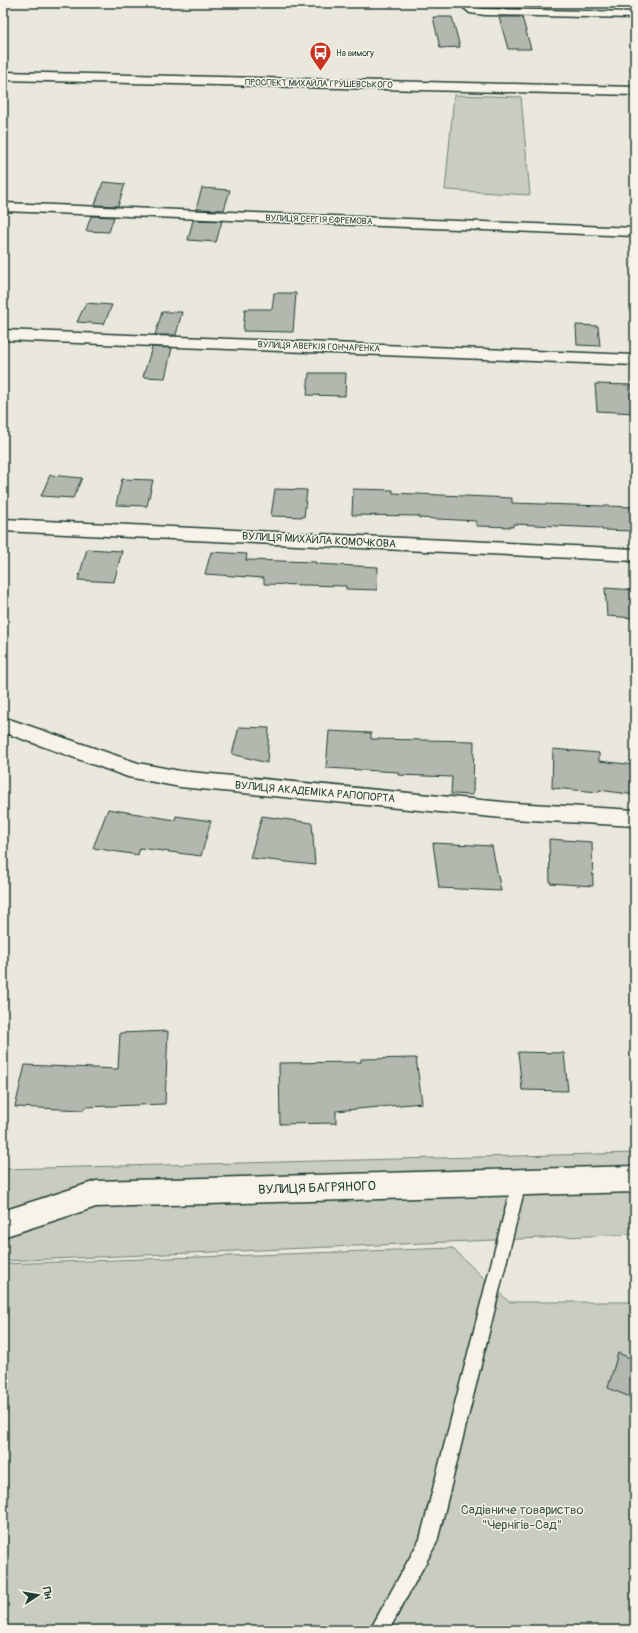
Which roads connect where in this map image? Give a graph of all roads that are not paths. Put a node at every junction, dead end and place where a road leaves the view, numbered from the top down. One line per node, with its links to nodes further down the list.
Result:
1 (462, 3): 2 (street)
2 (635, 15)
3 (3, 76): 4 (street, ПРОСПЕКТ МИХАЙЛА ГРУШЕВСЬКОГО)
4 (635, 91)
5 (3, 207): 6 (street, ВУЛИЦЯ СЕРГІЯ ЄФРЕМОВА)
6 (635, 232)
7 (3, 335): 8 (street, ВУЛИЦЯ АВЕРКІЯ ГОНЧАРЕНКА)
8 (635, 360)
9 (3, 525): 10 (street, ВУЛИЦЯ МИХАЙЛА КОМОЧКОВА)
10 (635, 555)
11 (3, 724): 12 (street, ВУЛИЦЯ АКАДЕМІКА РАПОПОРТА)
12 (635, 818)
13 (635, 1179): 14 (street, ВУЛИЦЯ БАГРЯНОГО)
14 (520, 1183): 15 (street, ВУЛИЦЯ БАГРЯНОГО); 16 (lane)
15 (3, 1224)
16 (379, 1630)

